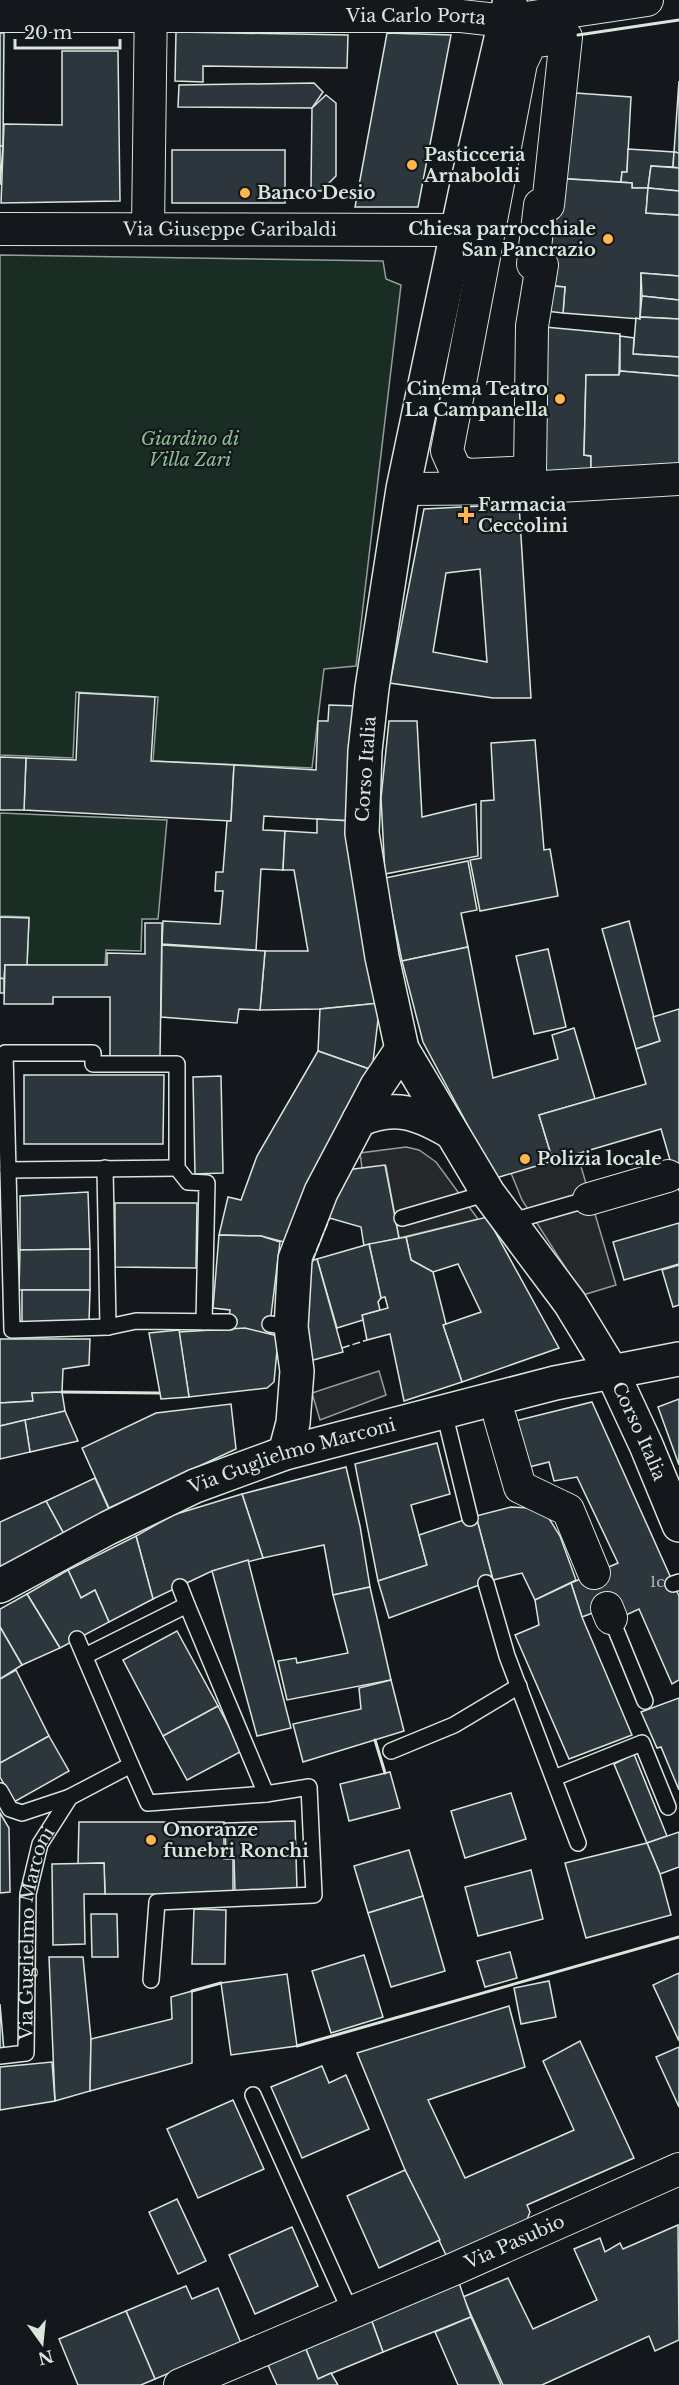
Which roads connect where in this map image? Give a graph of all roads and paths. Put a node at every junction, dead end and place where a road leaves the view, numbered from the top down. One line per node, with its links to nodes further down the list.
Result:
1 (647, 0): 3 (street, Via Carlo Porta)
2 (151, 8): 3 (street, Via Carlo Porta); 4 (street, Via Carlo Porta); 6 (street)
3 (508, 10): 7 (street, Corso Italia)
4 (0, 16)
5 (0, 229): 6 (street, Via Giuseppe Garibaldi)
6 (148, 229): 7 (street, Via Giuseppe Garibaldi)
7 (458, 230): 10 (street, Corso Italia)
8 (679, 479): 9 (street)
9 (528, 480): 9 (street); 10 (street)
10 (403, 489): 12 (street, Corso Italia)
11 (3, 1048): 16 (lane); 17 (lane)
12 (402, 1049): 13 (street); 14 (street, Corso Italia)
13 (359, 1120): 14 (street); 31 (street)
14 (449, 1131): 19 (street, Corso Italia)
15 (105, 1168): 16 (lane); 17 (lane); 26 (lane)
16 (177, 1168): 24 (lane)
17 (9, 1170): 23 (lane)
18 (668, 1176): 20 (street)
19 (488, 1193): 21 (lane); 22 (street, Corso Italia)
20 (589, 1199): 22 (lane)
21 (402, 1218)
22 (509, 1222): 28 (street, Corso Italia)
23 (6, 1287): 26 (lane)
24 (204, 1322): 25 (lane); 26 (lane)
25 (229, 1322)
26 (108, 1328)
27 (679, 1359): 28 (street, Via Guglielmo Marconi)
28 (612, 1372): 29 (street, Via Guglielmo Marconi); 33 (street, Corso Italia)
29 (444, 1412): 31 (street, Via Guglielmo Marconi); 32 (lane)
30 (500, 1418): 34 (street)
31 (285, 1453): 36 (street, Via Guglielmo Marconi)
32 (470, 1518)
33 (679, 1525)
34 (594, 1573)
35 (486, 1582): 42 (lane)
36 (0, 1586)
37 (180, 1587): 38 (lane)
38 (187, 1605): 41 (lane); 48 (lane)
39 (613, 1611): 43 (lane)
40 (77, 1639): 41 (lane)
41 (85, 1656): 45 (lane)
42 (519, 1686): 44 (lane); 46 (lane)
43 (645, 1701)
44 (391, 1751)
45 (131, 1766): 48 (lane); 49 (lane, Via Guglielmo Marconi)
46 (554, 1778): 50 (lane); 51 (lane)
47 (0, 1791): 49 (lane, Via Guglielmo Marconi)
48 (266, 1794): 52 (lane)
49 (70, 1797): 53 (lane, Via Guglielmo Marconi)
50 (668, 1807)
51 (578, 1843)
52 (151, 1980)
53 (0, 2056)
54 (253, 2095): 56 (lane)
55 (679, 2169): 56 (street, Via Pasubio)
56 (351, 2313): 57 (street, Via Pasubio)
57 (180, 2385)

